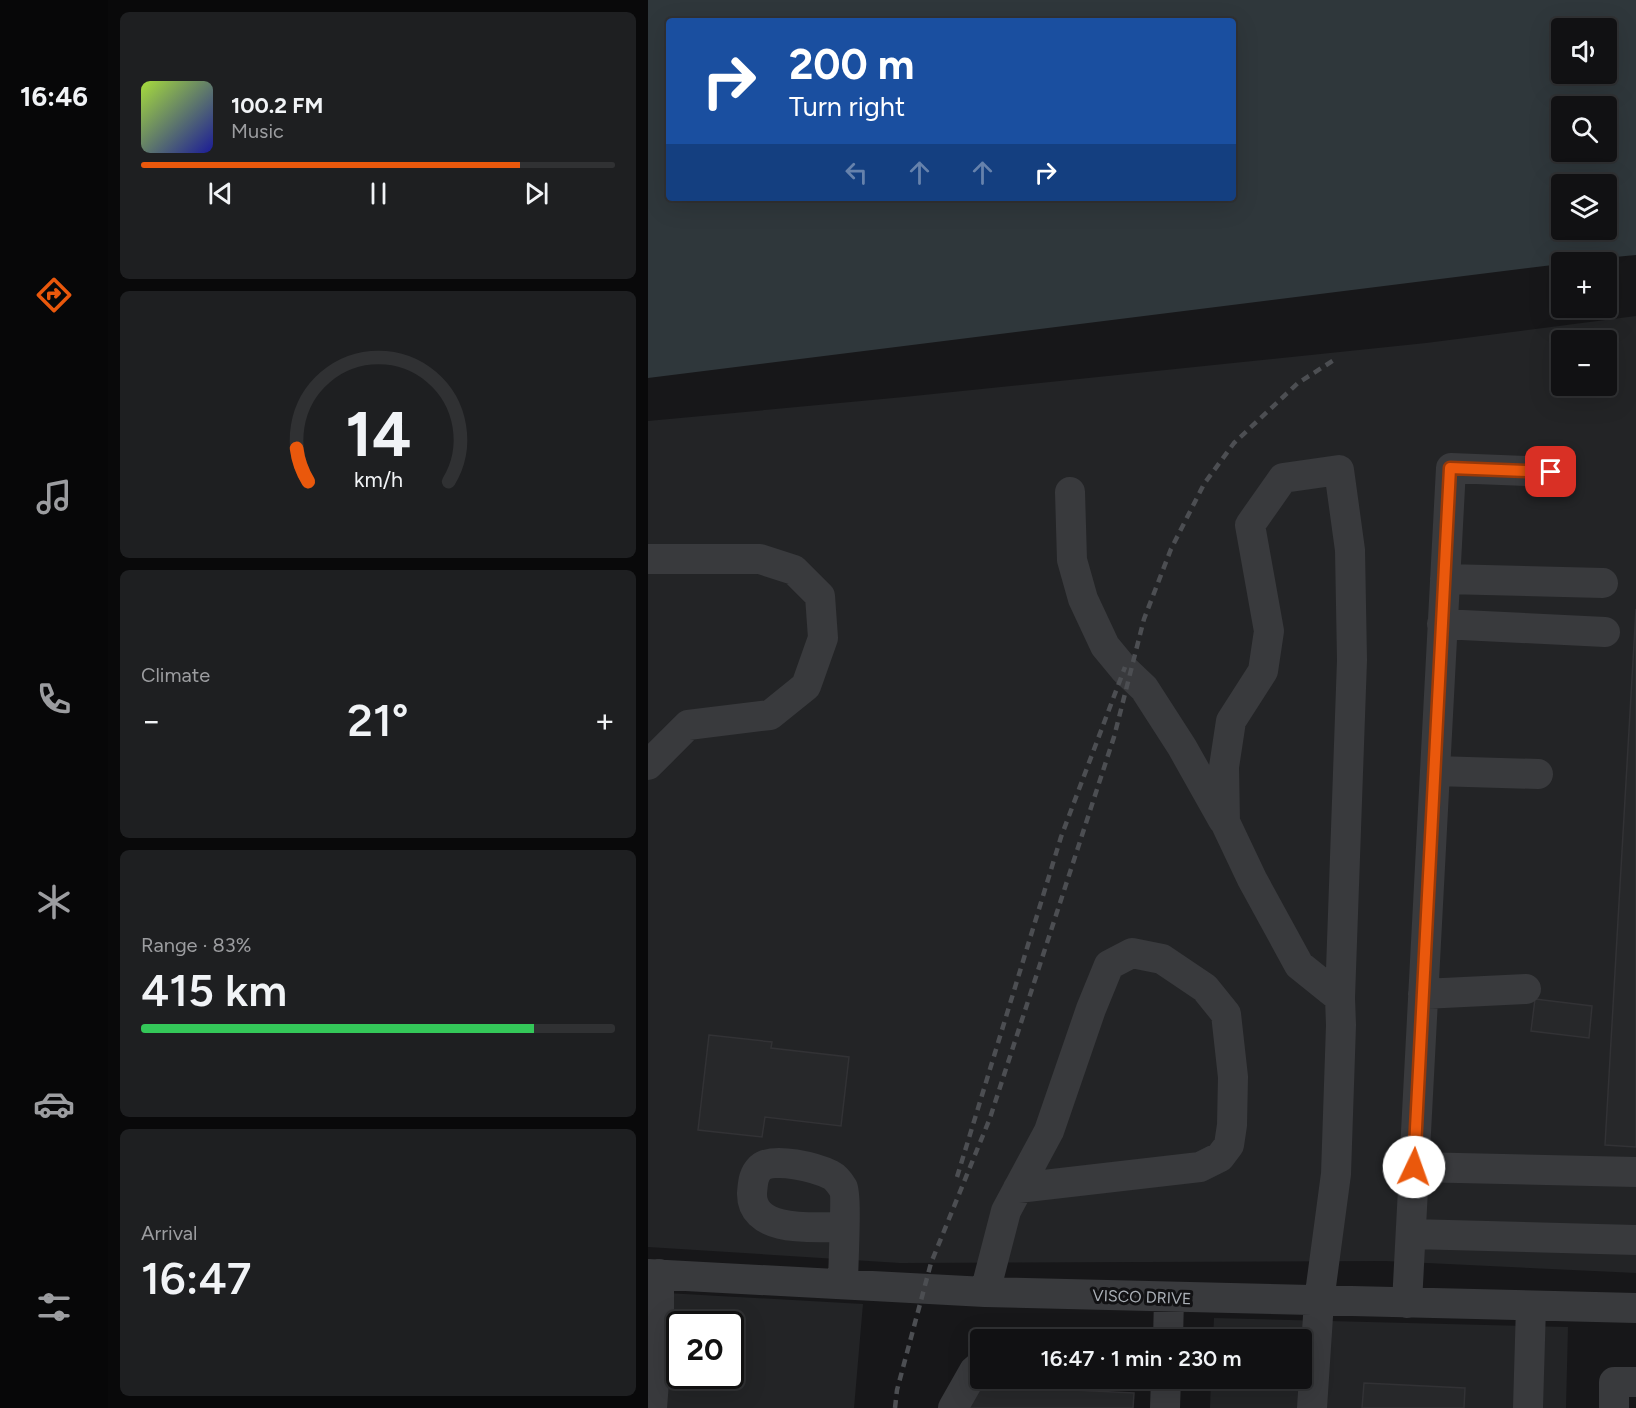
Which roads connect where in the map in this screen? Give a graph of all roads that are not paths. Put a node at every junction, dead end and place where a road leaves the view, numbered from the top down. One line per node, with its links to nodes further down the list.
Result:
1 (1551, 472): 4 (street)
2 (1070, 492): 11 (street)
3 (648, 559): 8 (street)
4 (1445, 579): 5 (street); 6 (street)
5 (1603, 583)
6 (1442, 624): 7 (street); 9 (street)
7 (1605, 632)
8 (648, 765)
9 (1435, 771): 10 (street); 13 (street)
10 (1538, 774)
11 (1225, 822): 14 (street); 14 (street)
12 (1526, 989): 13 (street)
13 (1423, 994): 15 (street)
14 (1340, 998): 25 (street)
15 (1414, 1167): 16 (street); 19 (street)
16 (1636, 1172)
17 (1018, 1188): 17 (street); 23 (street)
18 (843, 1227): 22 (street)
19 (1411, 1234): 20 (street); 26 (street)
20 (1636, 1240)
21 (653, 1274): 22 (street, VISCO DRIVE); 33 (street)
22 (843, 1284): 23 (street, VISCO DRIVE)
23 (985, 1292): 24 (street, VISCO DRIVE)
24 (1169, 1298): 25 (street, VISCO DRIVE); 29 (street)
25 (1319, 1301): 26 (street, VISCO DRIVE); 36 (street)
26 (1407, 1303): 27 (street, VISCO DRIVE)
27 (1531, 1306): 28 (street, VISCO DRIVE); 37 (street)
28 (1636, 1308)
29 (1168, 1329)
30 (970, 1378): 34 (street)
31 (1636, 1382): 38 (street)
32 (1166, 1389): 35 (street)
33 (652, 1408)
34 (953, 1408)
35 (1165, 1408)
36 (1312, 1408)
37 (1528, 1408)
38 (1614, 1408)

